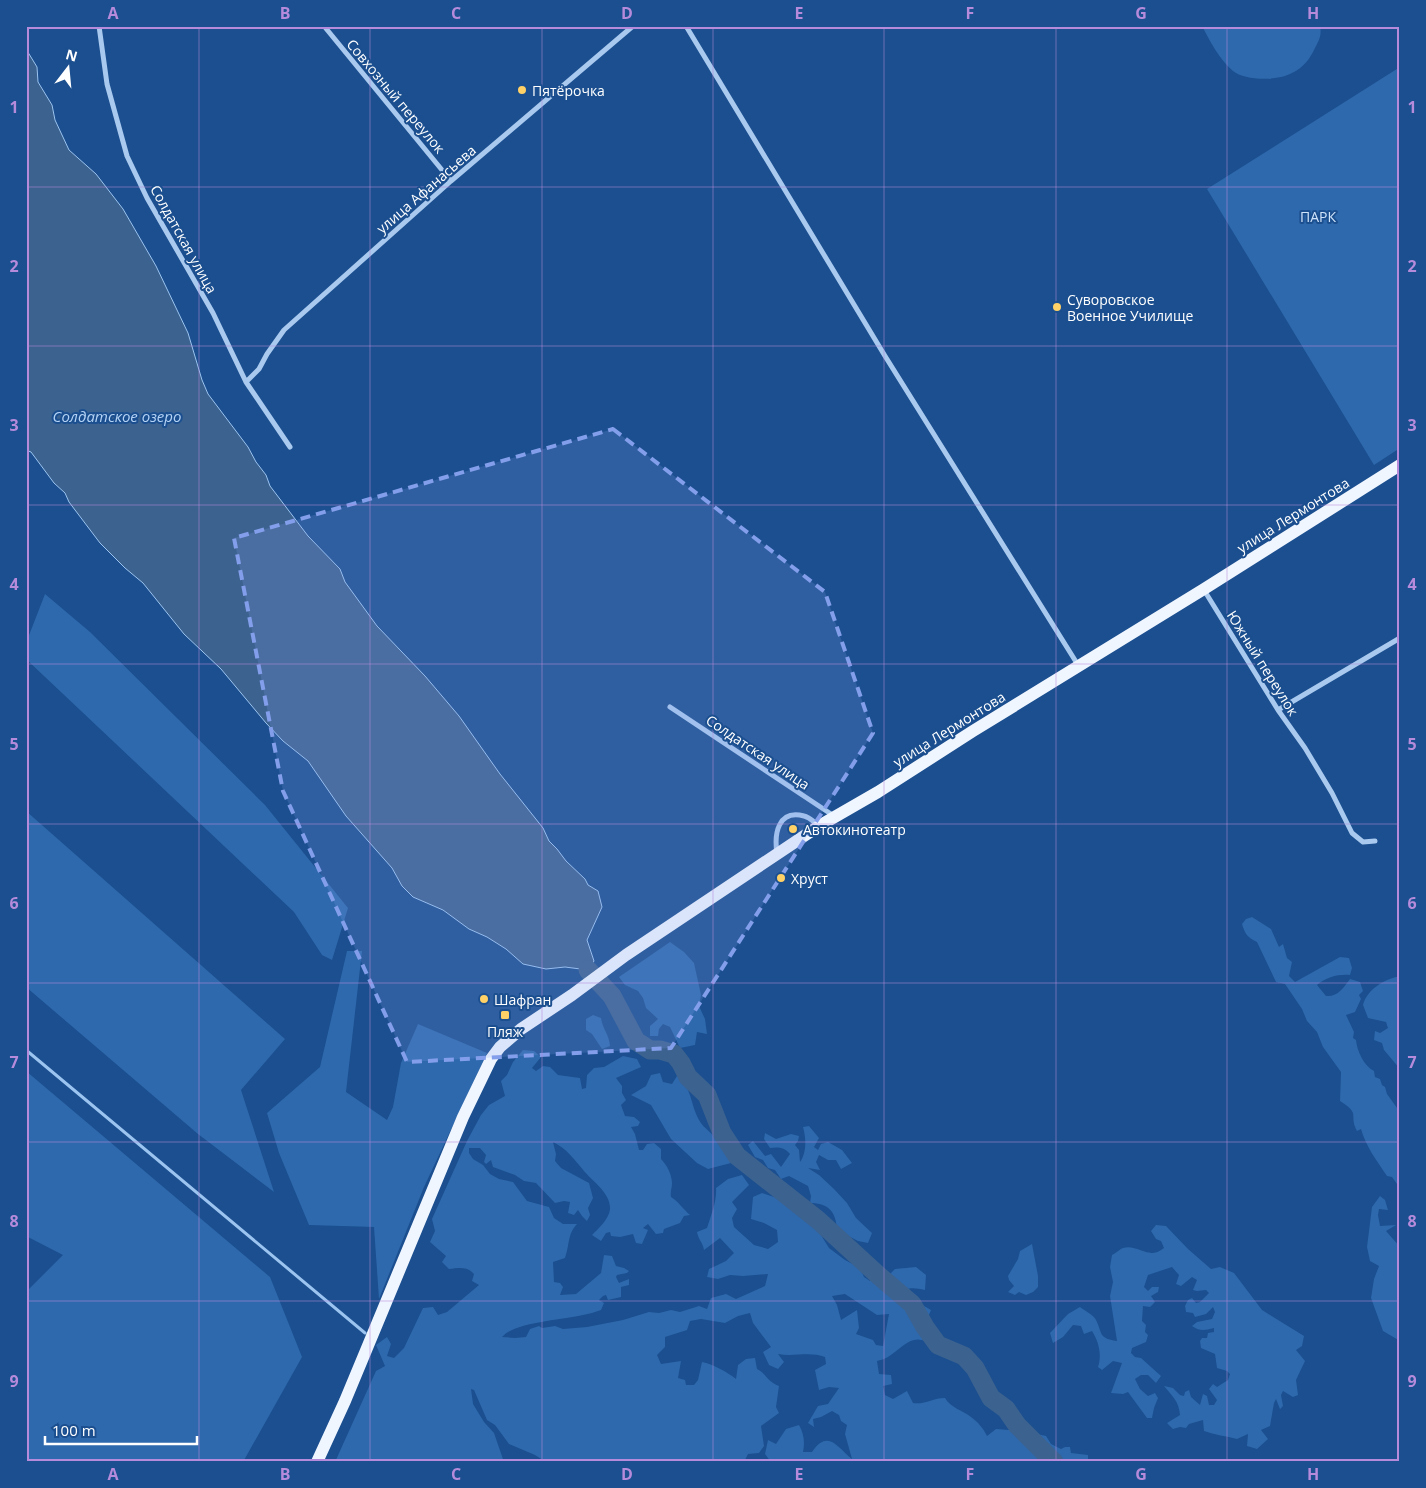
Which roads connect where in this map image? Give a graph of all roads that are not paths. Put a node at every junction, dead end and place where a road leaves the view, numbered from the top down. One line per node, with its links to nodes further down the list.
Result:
1 (99, 26): 6 (street, Солдатская улица)
2 (324, 26): 5 (street, Совхозный переулок)
3 (633, 26): 5 (street, улица Афанасьева)
4 (686, 26): 11 (street)
5 (452, 180): 6 (street, улица Афанасьева)
6 (246, 382): 7 (street, Солдатская улица)
7 (290, 446)
8 (1400, 465): 9 (main road, улица Лермонтова)
9 (1204, 589): 11 (main road, улица Лермонтова); 13 (street, Южный переулок)
10 (1400, 638): 13 (street)
11 (1079, 666): 14 (main road, улица Лермонтова)
12 (670, 707): 14 (street, Солдатская улица)
13 (1278, 710): 16 (street, Южный переулок)
14 (834, 816): 15 (main road, улица Лермонтова)
15 (819, 826): 17 (main road, улица Лермонтова); 17 (street)
16 (1375, 841)
17 (777, 853): 18 (main road, улица Лермонтова)
18 (317, 1462)

